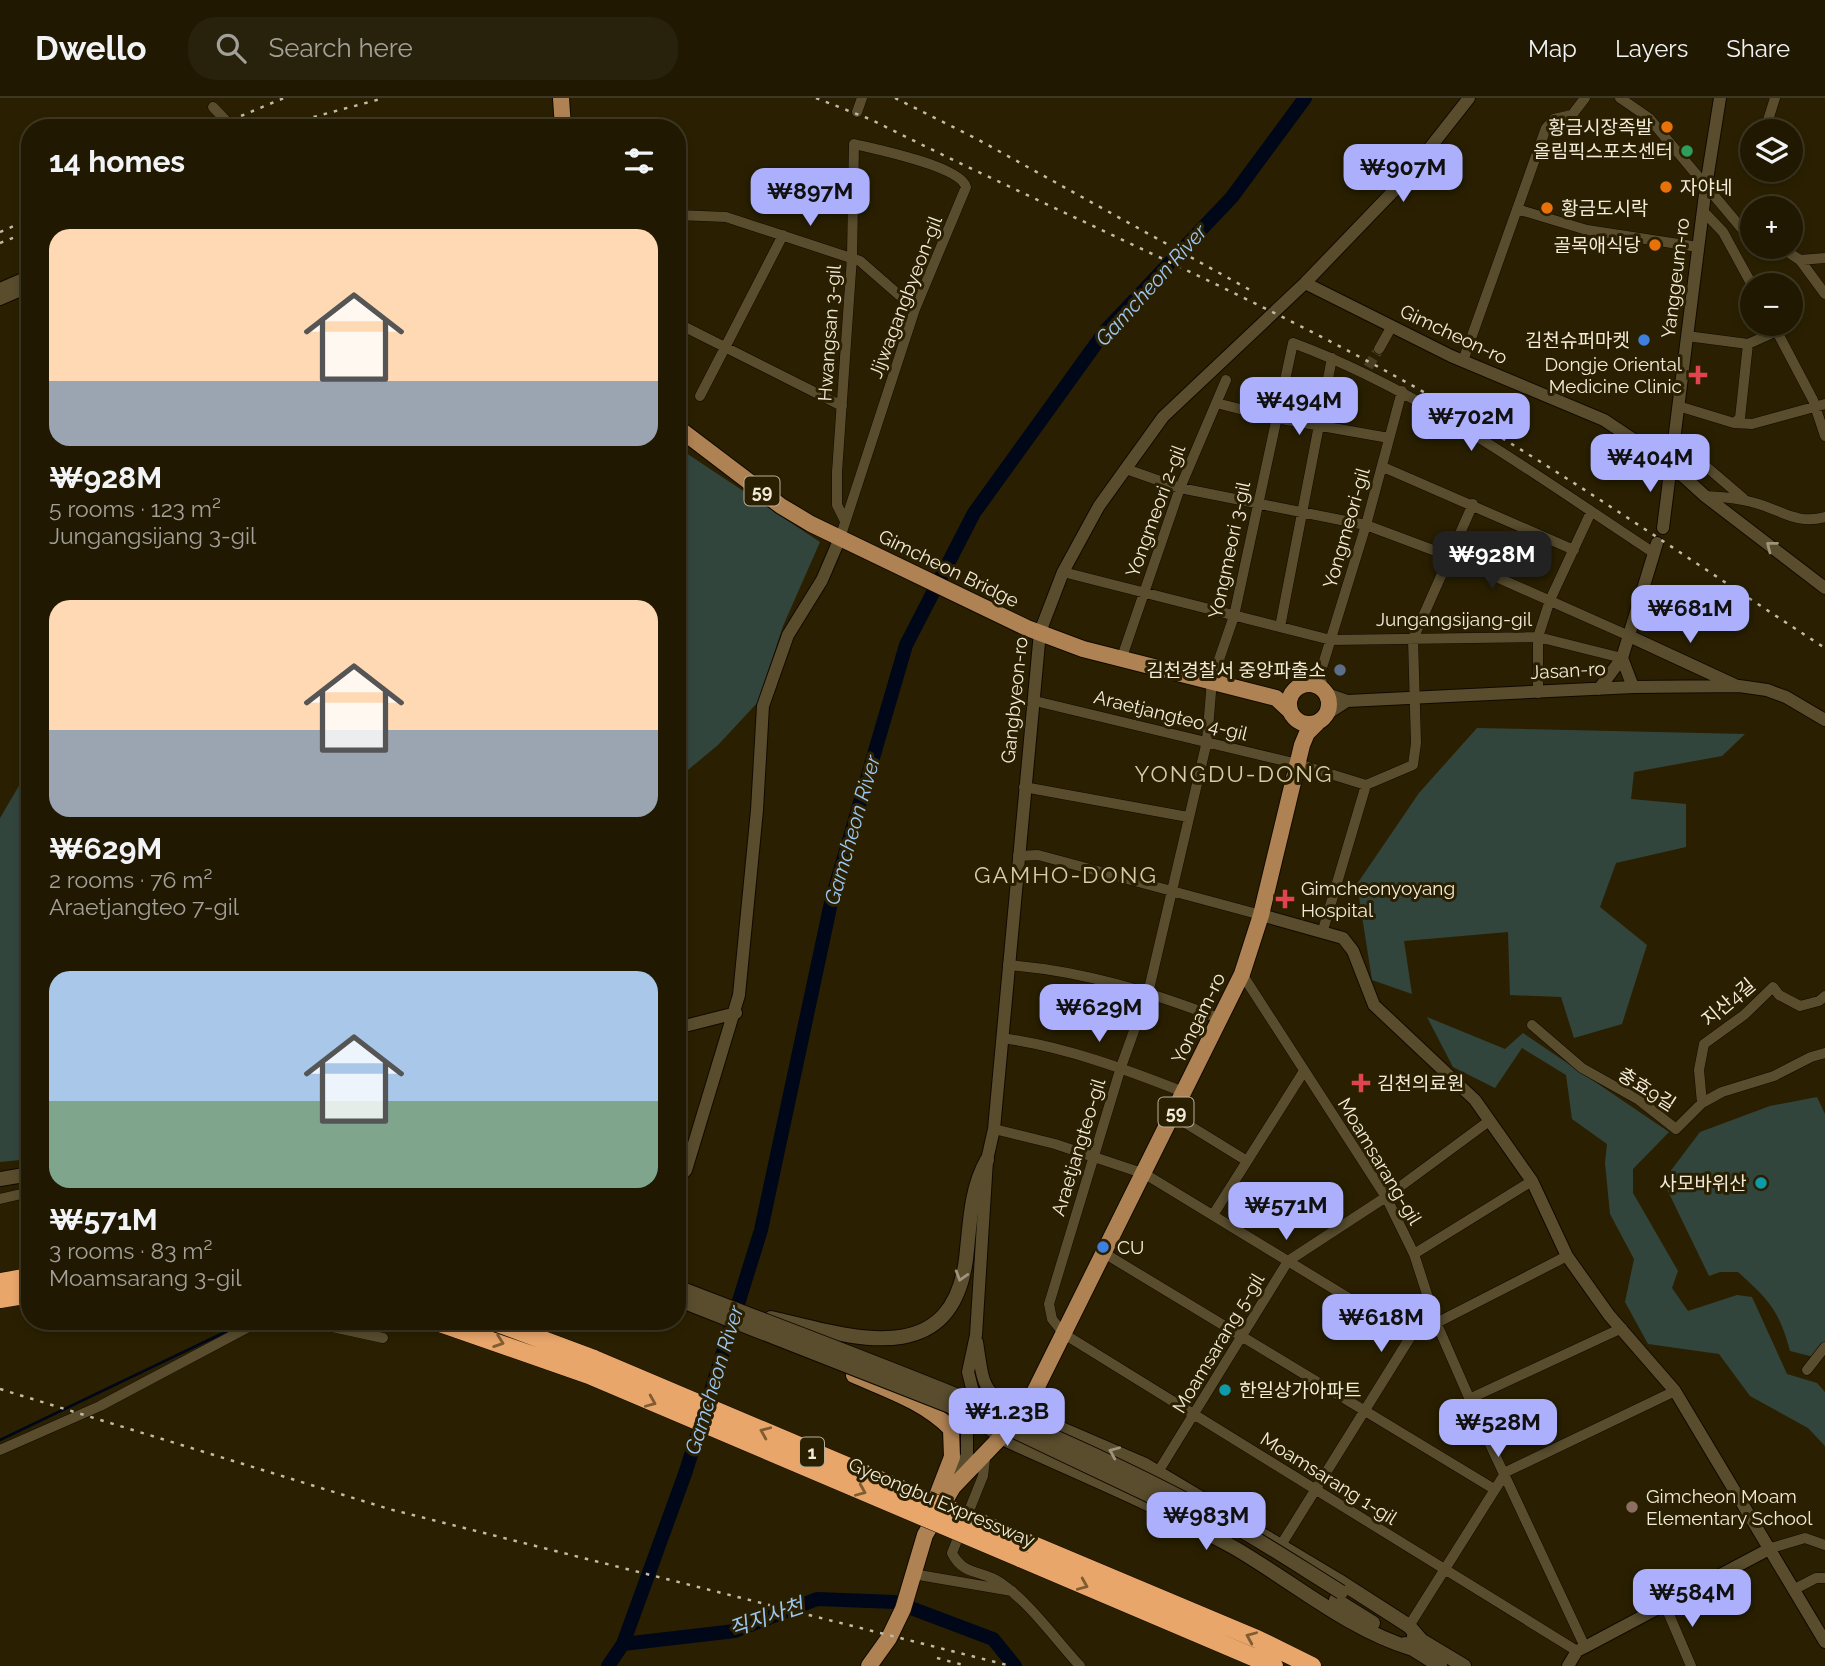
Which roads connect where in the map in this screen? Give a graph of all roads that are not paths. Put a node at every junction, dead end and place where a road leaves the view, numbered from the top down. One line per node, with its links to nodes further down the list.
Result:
1 (561, 98): 11 (main road)
2 (862, 98): 9 (street)
3 (1469, 98): 26 (street, Gangbyeon-ro)
4 (1585, 98): 15 (street)
5 (1620, 98): 14 (street)
6 (1720, 98): 14 (street, Yanggeum-ro)
7 (1775, 98): 12 (street)
8 (213, 107): 10 (street)
9 (857, 112)
10 (224, 119)
11 (562, 119)
12 (1769, 119)
13 (854, 144): 21 (street, Hwangsan 3-gil); 31 (street, Jijwagangbyeon-gil)
14 (1706, 186): 16 (street, Yanggeum-ro); 18 (street)
15 (1517, 209): 20 (street); 41 (street)
16 (1703, 211): 20 (street, Yanggeum-ro); 24 (street)
17 (686, 215): 19 (street)
18 (1740, 226)
19 (783, 235): 21 (street); 38 (street)
20 (1698, 247): 34 (street, Yanggeum-ro)
21 (852, 257): 31 (street); 47 (street, Hwangsan 3-gil)
22 (1825, 258): 23 (street)
23 (1800, 260): 29 (street)
24 (1745, 273)
25 (21, 280): 27 (street)
26 (1305, 283): 32 (street, Gimcheon-ro); 57 (street, Gangbyeon-ro)
27 (0, 289)
28 (21, 290): 30 (street)
29 (1825, 294)
30 (0, 299)
31 (915, 309): 66 (street, Jijwagangbyeon-gil)
32 (1392, 327): 39 (street); 41 (street, Gimcheon-ro)
33 (686, 328): 38 (street)
34 (1687, 336): 37 (street); 48 (street, Yanggeum-ro)
35 (1761, 336): 37 (street)
36 (1780, 336): 46 (street)
37 (1748, 344): 50 (street)
38 (724, 349): 44 (street); 47 (street)
39 (1379, 349)
40 (1332, 358): 43 (street); 49 (street, Yongmeori 3-gil); 51 (street)
41 (1463, 361): 55 (street, Gimcheon-ro)
42 (1226, 380): 45 (street, Yongmeori 2-gil)
43 (1402, 391): 54 (street, Yongmeori-gil); 64 (street)
44 (700, 396)
45 (1216, 403): 49 (street); 58 (street, Yongmeori 2-gil)
46 (1820, 405): 50 (street); 53 (street)
47 (842, 406): 66 (street, Hwangsan 3-gil)
48 (1678, 406): 50 (street); 55 (street, Yanggeum-ro)
49 (1276, 418): 51 (street); 61 (street, Yongmeori 3-gil)
50 (1734, 423)
51 (1319, 425): 54 (street); 63 (street)
52 (686, 434): 69 (main road, 59)
53 (1825, 436)
54 (1389, 438): 56 (street, Yongmeori-gil)
55 (1671, 459): 59 (street, Gimcheon-ro); 60 (street); 68 (street)
56 (1383, 467): 62 (street); 67 (street, Yongmeori-gil)
57 (1126, 469): 58 (street); 73 (street, Gangbyeon-ro)
58 (1180, 488): 61 (street); 75 (street, Yongmeori 2-gil)
59 (1705, 496): 60 (street); 74 (street, Gimcheon-ro, one-way to 59)
60 (1746, 500): 65 (street)
61 (1258, 502): 63 (street); 77 (street, Yongmeori 3-gil)
62 (1473, 504): 71 (street); 72 (street)
63 (1301, 510): 67 (street); 78 (street)
64 (1591, 512): 70 (street); 71 (street)
65 (1825, 517)
66 (845, 521): 69 (street, Jijwagangbyeon-gil)
67 (1366, 525): 72 (street); 82 (street, Yongmeori-gil)
68 (1663, 528)
69 (847, 542): 79 (main road, Gimcheon Bridge / 59); 114 (street)
70 (1656, 548): 80 (street)
71 (1574, 550): 76 (street)
72 (1449, 556): 76 (street); 83 (street)
73 (1063, 572): 75 (street, Jungangsijang-gil); 79 (street, Gangbyeon-ro)
74 (1825, 587)
75 (1143, 594): 77 (street, Jungangsijang-gil); 84 (street, Yongmeori 2-gil)
76 (1550, 600): 80 (street); 81 (street)
77 (1234, 616): 78 (street, Jungangsijang-gil); 86 (street, Yongmeori 3-gil)
78 (1280, 627): 82 (street, Jungangsijang-gil)
79 (1033, 630): 84 (main road, 59); 95 (street, Gangbyeon-ro)
80 (1627, 635): 85 (street); 88 (street)
81 (1538, 637): 83 (street, Jungangsijang-gil); 85 (street, Jungangsijang-gil); 92 (street)
82 (1331, 639): 83 (street, Jungangsijang-gil); 87 (street, Yongmeori-gil)
83 (1413, 639): 94 (street)
84 (1122, 657): 86 (main road, 59)
85 (1622, 659): 89 (street); 90 (street)
86 (1212, 680): 93 (main road, 59); 100 (street, Araetjangteo-gil)
87 (1320, 685): 91 (main road); 96 (street); 98 (main road)
88 (1739, 686): 89 (street, Jasan-ro); 99 (street, Jasan-ro)
89 (1633, 687): 90 (street, Jasan-ro)
90 (1599, 690): 92 (street, Jasan-ro)
91 (1292, 692): 93 (main road); 97 (main road)
92 (1538, 693): 94 (street, Jasan-ro)
93 (1276, 698): 97 (main road, 59)
94 (1415, 700): 96 (street, Jasan-ro); 103 (street)
95 (1035, 701): 100 (street, Araetjangteo 4-gil); 104 (street, Gangbyeon-ro)
96 (1347, 701): 98 (street)
97 (1293, 716): 98 (main road); 101 (main road, 59)
98 (1322, 719): 101 (main road, 59)
99 (1825, 720)
100 (1206, 742): 102 (street, Araetjangteo 4-gil); 105 (street, Araetjangteo-gil)
101 (1302, 745): 102 (main road, Yongam-ro / 59)
102 (1298, 764): 103 (street, Araetjangteo 4-gil); 108 (main road, Yongam-ro / 59)
103 (1366, 785): 109 (street)
104 (1024, 787): 105 (street); 106 (street, Gangbyeon-ro)
105 (1188, 817): 107 (street, Araetjangteo-gil)
106 (1018, 856): 107 (street); 110 (street, Gangbyeon-ro)
107 (1172, 889): 108 (street); 112 (street, Araetjangteo-gil)
108 (1261, 915): 109 (street); 111 (main road, Yongam-ro / 59)
109 (1323, 930): 125 (street)
110 (1009, 965): 112 (street); 118 (street, Gangbyeon-ro)
111 (1242, 974): 115 (main road, Yongam-ro / 59); 121 (street, Moamsarang-gil)
112 (1148, 992): 115 (street); 120 (street, Araetjangteo-gil)
113 (1825, 996): 123 (street, 지산4길)
114 (736, 1013): 117 (street); 130 (street)
115 (1221, 1019): 122 (main road, Yongam-ro / 59)
116 (1532, 1025): 123 (street, 충효9길)
117 (686, 1026)
118 (1002, 1038): 120 (street); 126 (street, Gangbyeon-ro)
119 (1825, 1053): 123 (street, 충효9길)
120 (1121, 1067): 122 (street); 127 (street, Araetjangteo-gil)
121 (1304, 1071): 129 (street); 138 (street, Moamsarang-gil)
122 (1186, 1093): 124 (main road, Yongam-ro / 59)
123 (1702, 1103)
124 (1174, 1116): 129 (street); 131 (main road, Yongam-ro / 59)
125 (1489, 1121): 134 (street); 138 (street, Moamsarang 5-gil)
126 (993, 1129): 127 (street); 128 (street, Gangbyeon-ro)
127 (1093, 1156): 131 (street); 159 (street, Araetjangteo-gil)
128 (987, 1160): 151 (main road, one-way to 151, bridge); 160 (street, Gangbyeon-ro)
129 (1247, 1161): 140 (street)
130 (686, 1170)
131 (1145, 1174): 140 (street); 141 (main road, Yongam-ro / 59)
132 (21, 1176): 133 (main road)
133 (0, 1179)
134 (1532, 1181): 142 (street); 143 (street)
135 (21, 1185): 136 (main road)
136 (0, 1188)
137 (21, 1194): 139 (street)
138 (1386, 1197): 142 (street, Moamsarang-gil); 144 (street, Moamsarang 5-gil)
139 (0, 1199)
140 (1213, 1216): 144 (street)
141 (1104, 1253): 159 (main road, Yongam-ro / 59); 163 (street)
142 (1414, 1254): 152 (street, Moamsarang-gil)
143 (1567, 1256): 152 (street); 153 (street)
144 (1288, 1261): 161 (street); 163 (street, Moamsarang 5-gil)
145 (21, 1278): 146 (highway)
146 (0, 1282)
147 (686, 1291): 151 (main road, bridge)
148 (21, 1296): 149 (highway)
149 (0, 1299)
150 (686, 1302): 151 (main road, bridge)
151 (739, 1317): 181 (main road, bridge); 194 (main road, bridge)
152 (1436, 1322): 161 (street); 169 (street, Moamsarang-gil)
153 (1622, 1328): 168 (street); 169 (street)
154 (243, 1330): 175 (street)
155 (350, 1330): 158 (street)
156 (465, 1330): 165 (highway, Gyeongbu Expressway / 1, one-way to 165)
157 (511, 1330): 165 (highway, Gyeongbu Expressway / 1)
158 (360, 1332): 162 (street)
159 (1064, 1334): 171 (main road, Yongam-ro / 59); 172 (street, Moamsarang 1-gil)
160 (976, 1335): 167 (street, Gangbyeon-ro); 171 (street, Gangbyeon-ro)
161 (1411, 1336): 170 (street)
162 (383, 1338)
163 (1243, 1338): 170 (street); 172 (street, Moamsarang 5-gil)
164 (1825, 1347): 166 (street)
165 (591, 1367): 185 (highway, Gyeongbu Expressway / 1, bridge)
166 (1807, 1370)
167 (968, 1373): 173 (street, Gangbyeon-ro); 178 (street)
168 (1675, 1391): 177 (street); 184 (street)
169 (1469, 1399): 177 (street, Moamsarang-gil)
170 (1363, 1411): 179 (street); 180 (street)
171 (1024, 1413): 173 (main road, Yongam-ro / 59); 176 (main road, one-way to 171)
172 (1195, 1415): 176 (street, Moamsarang 5-gil); 180 (street, Moamsarang 1-gil)
173 (1002, 1438): 174 (main road, 59); 194 (main road)
174 (986, 1449): 178 (main road, 59); 190 (street)
175 (0, 1450)
176 (1158, 1472): 182 (main road)
177 (1506, 1472): 179 (street); 195 (street, Moamsarang-gil)
178 (953, 1487): 181 (main road, 59)
179 (1494, 1489): 186 (street)
180 (1315, 1490): 182 (street); 186 (street, Moamsarang 1-gil)
181 (925, 1535): 187 (main road, 59)
182 (1281, 1545): 192 (main road)
183 (1825, 1545): 184 (street)
184 (1771, 1548): 189 (street); 191 (street)
185 (1026, 1551): 198 (highway, Gyeongbu Expressway / 1, one-way to 198); 199 (highway, Gyeongbu Expressway / 1, one-way to 185)
186 (1444, 1570): 192 (street); 195 (street, Moamsarang 1-gil)
187 (912, 1576): 190 (street); 196 (main road, 59)
188 (1825, 1578): 189 (street)
189 (1793, 1590): 193 (street)
190 (1012, 1591): 197 (street)
191 (1665, 1605): 195 (street); 203 (street)
192 (1409, 1626): 194 (main road)
193 (1825, 1642)
194 (1417, 1645): 200 (main road); 201 (main road)
195 (1581, 1649): 202 (street)
196 (869, 1666)
197 (1080, 1666)
198 (1274, 1666)
199 (1312, 1666)
200 (1440, 1666)
201 (1464, 1666)
202 (1568, 1666)
203 (1691, 1666)

